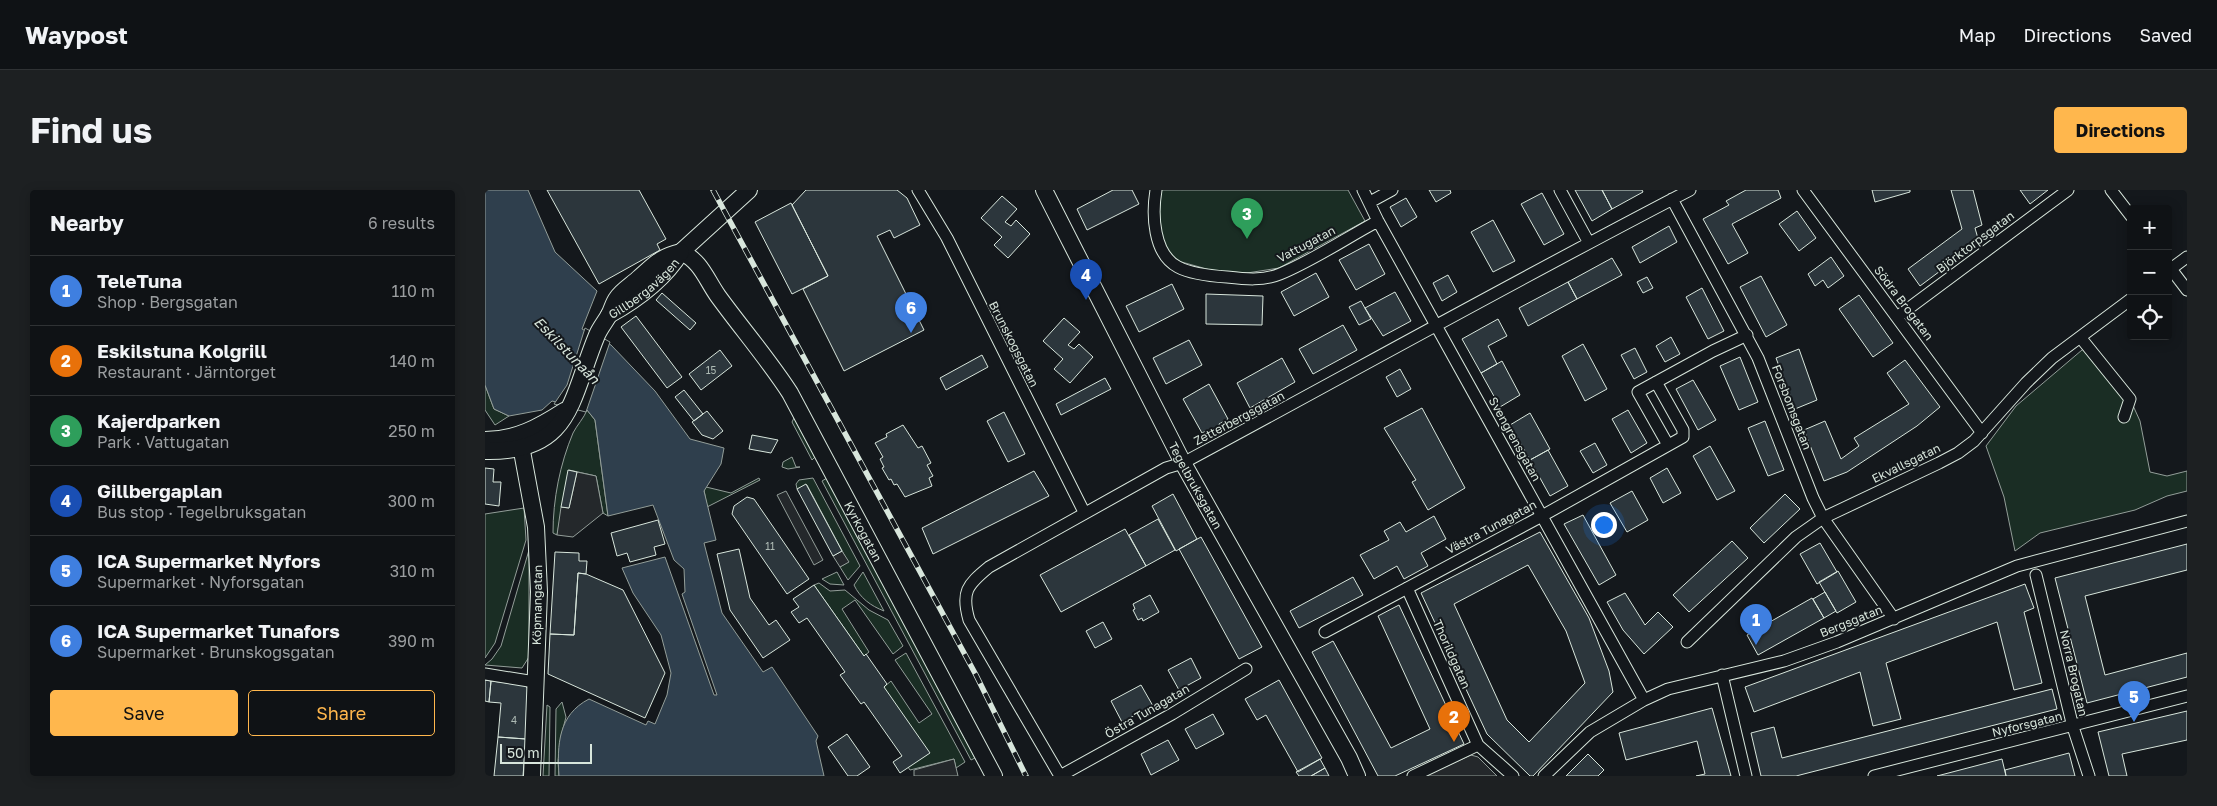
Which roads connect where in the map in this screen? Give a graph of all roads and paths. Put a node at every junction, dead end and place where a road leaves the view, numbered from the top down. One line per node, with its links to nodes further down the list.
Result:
1 (749, 190): 17 (street, Gillbergavägen)
2 (918, 190): 35 (street, Brunskogsgatan)
3 (1044, 190): 34 (street, Tegelbruksgatan)
4 (1157, 190): 15 (street, Vattugatan)
5 (1363, 190): 13 (street, Svengrensgatan)
6 (1392, 190): 13 (street)
7 (1560, 190): 16 (street)
8 (1690, 190): 12 (street, Zetterbergsgatan)
9 (1803, 190): 23 (street, Södra Brogatan)
10 (2069, 190): 23 (street, Björktorpsgatan)
11 (2111, 190): 14 (street)
12 (1672, 199): 16 (street, Zetterbergsgatan); 25 (street, Forsbomsgatan)
13 (1370, 202): 15 (street, Svengrensgatan)
14 (2127, 211)
15 (1378, 221): 24 (street, Svengrensgatan)
16 (1589, 243): 24 (street, Zetterbergsgatan)
17 (681, 252): 31 (street, Gillbergavägen); 53 (street, Kyrkogatan)
18 (2187, 257): 19 (street)
19 (2172, 266)
20 (2172, 272): 21 (street)
21 (2187, 290)
22 (2127, 302): 26 (street, Ekvallsgatan)
23 (1897, 317): 29 (street, Södra Brogatan)
24 (1437, 326): 34 (street, Zetterbergsgatan); 36 (street, Svengrensgatan)
25 (1747, 335): 27 (street); 37 (street, Forsbomsgatan)
26 (2080, 337): 28 (street); 29 (street, Ekvallsgatan)
27 (1656, 382): 32 (street, Västra Tunagatan); 32 (street)
28 (2124, 416)
29 (1982, 433): 37 (street, Ekvallsgatan)
30 (485, 440): 31 (street)
31 (520, 442): 33 (street); 47 (street, Köpmangatan)
32 (1668, 445): 36 (street, Västra Tunagatan)
33 (485, 451)
34 (1183, 463): 35 (street, Zetterbergsgatan); 55 (street, Tegelbruksgatan)
35 (1084, 512): 54 (street, Zetterbergsgatan)
36 (1542, 516): 40 (street, Västra Tunagatan); 49 (street, Svengrensgatan)
37 (1823, 518): 41 (street, Forsbomsgatan); 43 (street, Ekvallsgatan)
38 (2187, 521): 41 (street, Bergsgatan)
39 (2036, 575): 50 (street, Norra Brogatan)
40 (1407, 588): 42 (street, Västra Tunagatan); 51 (street, Thorildgatan)
41 (1894, 619): 46 (street, Bergsgatan)
42 (1325, 632)
43 (1687, 642)
44 (1246, 670): 54 (street, Östra Tunagatan)
45 (485, 674): 47 (street)
46 (1722, 676): 49 (street, Bergsgatan); 59 (street)
47 (535, 682): 52 (street, Köpmangatan)
48 (2187, 696): 50 (street, Nyforsgatan)
49 (1644, 700): 58 (street, Bergsgatan)
50 (2073, 727): 60 (street, Nyforsgatan); 61 (street, Norra Brogatan)
51 (1478, 745): 56 (street); 57 (street, Thorildgatan)
52 (532, 776)
53 (994, 776)
54 (1060, 776)
55 (1357, 776)
56 (1413, 776)
57 (1513, 776)
58 (1544, 776)
59 (1746, 776)
60 (1874, 776)
61 (2089, 776)

